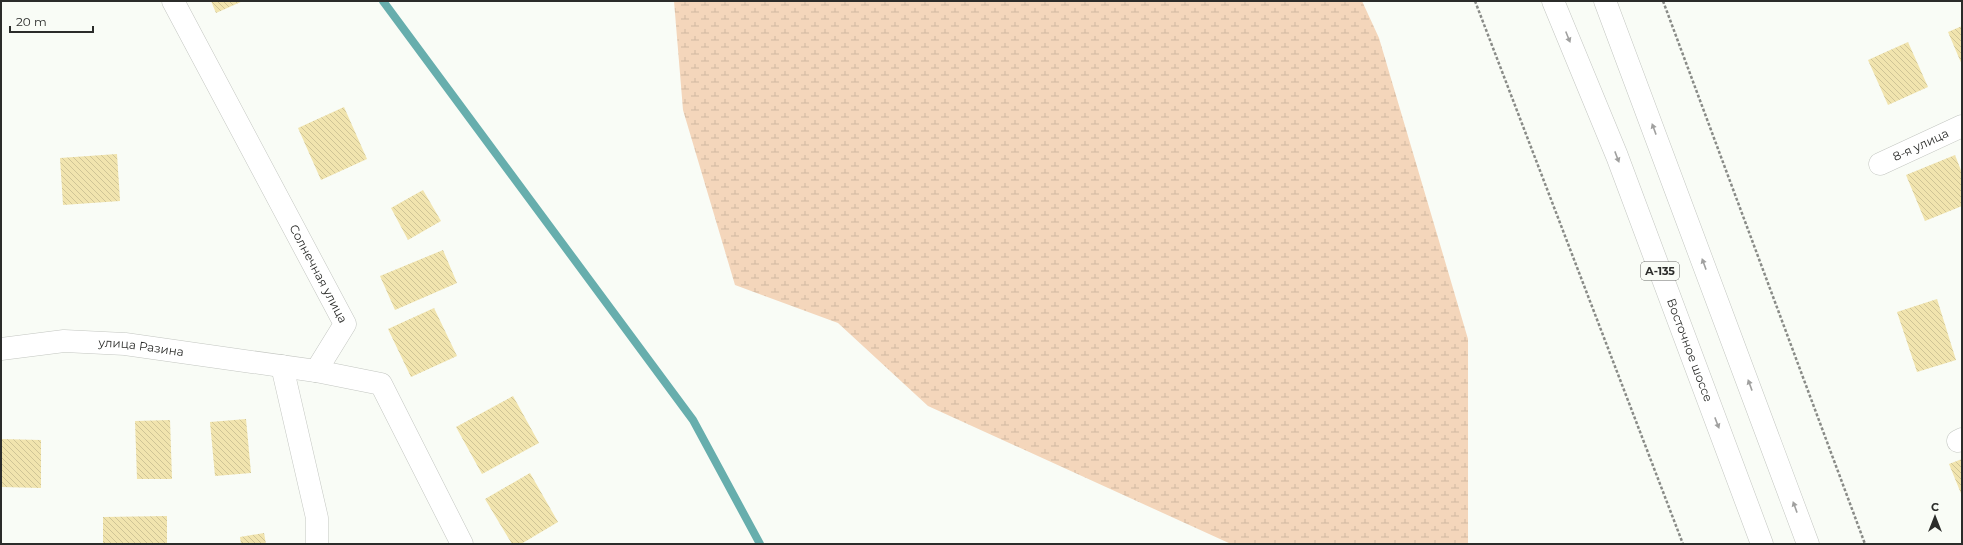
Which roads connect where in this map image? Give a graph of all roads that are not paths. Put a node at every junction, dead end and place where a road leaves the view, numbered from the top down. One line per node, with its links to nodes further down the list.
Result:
1 (173, 1): 8 (main road, Солнечная улица)
2 (1553, 1): 11 (main road, Восточное шоссе / А-135, one-way to 11)
3 (1605, 1): 12 (main road, one-way to 3)
4 (1962, 126): 5 (main road, 8-я улица)
5 (1880, 164)
6 (1, 349): 7 (main road, улица Разина)
7 (282, 366): 8 (main road, улица Разина); 9 (main road)
8 (316, 371): 10 (main road)
9 (317, 544)
10 (462, 544)
11 (1762, 544)
12 (1808, 544)

